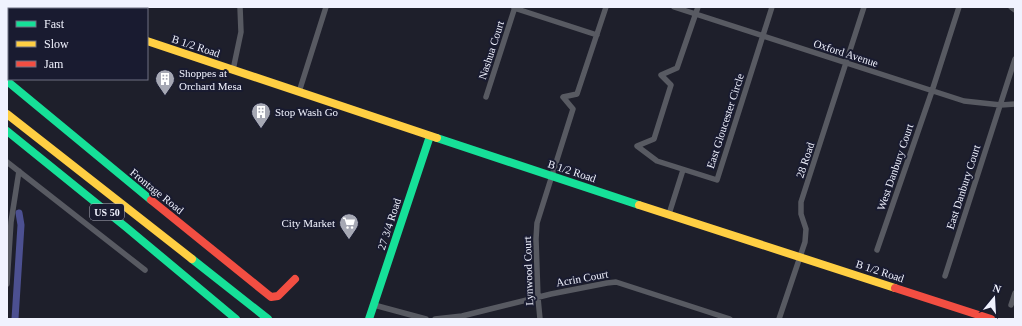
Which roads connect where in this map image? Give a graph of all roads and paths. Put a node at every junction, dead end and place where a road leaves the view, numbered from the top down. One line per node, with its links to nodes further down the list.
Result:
1 (240, 7): 18 (street)
2 (326, 7): 21 (street)
3 (606, 7): 13 (street)
4 (674, 7): 12 (street, Oxford Avenue)
5 (698, 7): 12 (street)
6 (772, 7): 14 (street)
7 (864, 7): 17 (street, 28 Road)
8 (959, 7): 20 (street, West Danbury Court)
9 (1011, 7): 11 (street)
10 (515, 8): 13 (street); 22 (street, Nashua Court)
11 (1015, 10)
12 (696, 14): 14 (street, Oxford Avenue); 29 (street)
13 (597, 35): 31 (street, Lynwood Court)
14 (763, 36): 17 (street, Oxford Avenue); 29 (street, East Gloucester Circle)
15 (148, 41): 18 (main road, B 1/2 Road)
16 (1015, 59): 24 (street, East Danbury Court)
17 (847, 64): 20 (street, Oxford Avenue); 34 (street, 28 Road)
18 (233, 70): 21 (main road, B 1/2 Road)
19 (7, 81): 37 (main road, Frontage Road)
20 (932, 91): 24 (street, Oxford Avenue); 33 (street, West Danbury Court)
21 (299, 92): 27 (main road, B 1/2 Road)
22 (486, 97)
23 (1015, 104): 24 (street, Oxford Avenue)
24 (1001, 105): 36 (street, East Danbury Court)
25 (10, 117): 39 (main road, US 50)
26 (7, 131): 44 (main road, US 50)
27 (430, 136): 31 (main road, B 1/2 Road); 42 (main road, 27 3/4 Road)
28 (7, 162): 30 (street)
29 (683, 170): 32 (street)
30 (19, 171): 35 (street); 38 (street)
31 (551, 176): 32 (main road, B 1/2 Road); 41 (street, Lynwood Court)
32 (669, 214): 34 (main road, B 1/2 Road)
33 (877, 250)
34 (800, 257): 52 (street, 28 Road); 53 (main road, B 1/2 Road)
35 (145, 270)
36 (945, 276)
37 (295, 279)
38 (7, 284)
39 (231, 290): 45 (main road, US 50); 46 (main road)
40 (1015, 293): 43 (street)
41 (538, 298): 49 (street, Acrin Court); 50 (street, Lynwood Court); 51 (street, Acrin Court)
42 (374, 305): 47 (main road, 27 3/4 Road); 48 (street)
43 (1011, 305)
44 (235, 319)
45 (268, 319)
46 (276, 319)
47 (370, 319)
48 (426, 319)
49 (435, 319)
50 (540, 319)
51 (730, 319)
52 (779, 319)
53 (991, 319)

